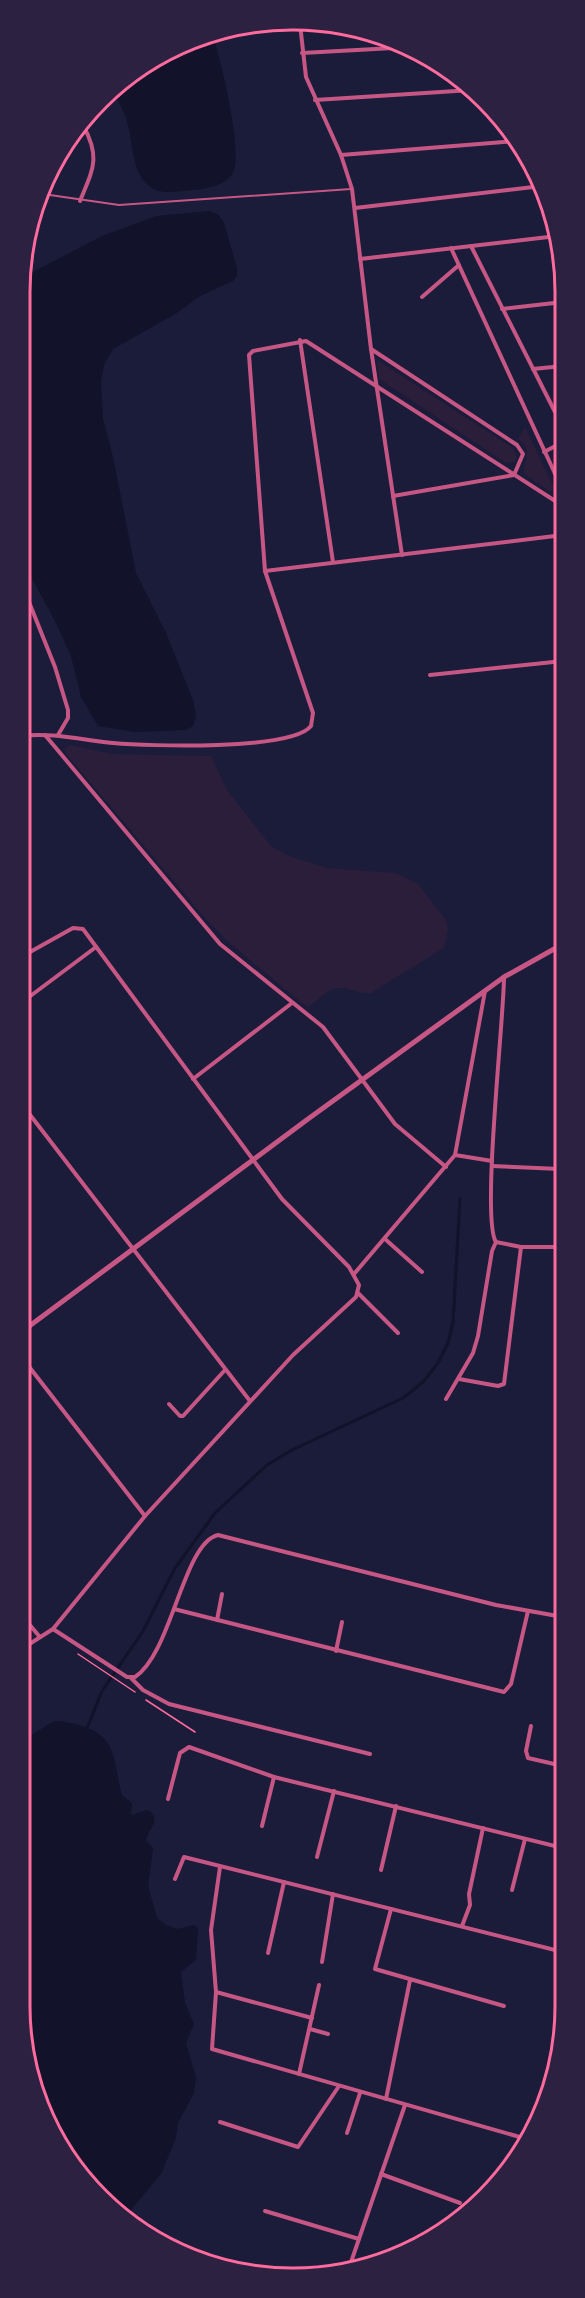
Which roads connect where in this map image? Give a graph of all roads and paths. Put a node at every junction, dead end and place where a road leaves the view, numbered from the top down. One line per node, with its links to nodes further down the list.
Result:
1 (300, 30): 3 (street)
2 (388, 48): 3 (street)
3 (302, 53): 5 (street)
4 (461, 91): 5 (street)
5 (315, 100): 8 (street)
6 (86, 131): 12 (street)
7 (507, 142): 8 (street)
8 (341, 155): 10 (street)
9 (533, 187): 13 (street)
10 (352, 189): 12 (lane); 13 (street)
11 (49, 195): 12 (lane)
12 (80, 201)
13 (355, 208): 17 (street)
14 (549, 237): 15 (street)
15 (471, 246): 16 (street); 21 (street)
16 (451, 248): 17 (street); 18 (street)
17 (360, 260): 23 (street)
18 (459, 265): 19 (street); 29 (street)
19 (422, 297)
20 (555, 303): 21 (street)
21 (502, 309): 25 (street)
22 (300, 340): 26 (street); 36 (street); 37 (street)
23 (371, 349): 26 (street); 30 (street)
24 (555, 367): 25 (street)
25 (533, 369): 27 (street)
26 (377, 384): 30 (street); 32 (street)
27 (555, 408)
28 (555, 446): 29 (street)
29 (544, 452): 31 (street)
30 (514, 475): 32 (street); 33 (street)
31 (555, 475)
32 (393, 496): 35 (street)
33 (555, 501)
34 (555, 536): 35 (street)
35 (402, 555): 36 (street)
36 (333, 562): 37 (street)
37 (265, 571): 42 (street)
38 (30, 604): 42 (street)
39 (555, 663): 40 (street)
40 (430, 675)
41 (44, 735): 42 (street); 43 (street); 50 (street)
42 (58, 735)
43 (30, 736)
44 (96, 947): 46 (street); 49 (street); 51 (street)
45 (555, 948): 47 (street)
46 (30, 952)
47 (504, 977): 48 (street); 56 (street)
48 (485, 991): 52 (street); 54 (street)
49 (30, 996)
50 (292, 1003): 51 (street); 52 (street)
51 (193, 1079): 55 (street)
52 (362, 1079): 55 (street); 57 (street)
53 (30, 1115): 63 (street)
54 (455, 1155): 56 (street); 57 (street)
55 (252, 1160): 63 (street); 65 (street)
56 (492, 1163): 58 (street); 60 (street)
57 (446, 1167): 59 (street)
58 (555, 1169)
59 (385, 1239): 64 (street); 65 (street)
60 (496, 1242): 61 (street); 71 (street)
61 (521, 1247): 62 (street); 71 (street)
62 (555, 1247)
63 (132, 1251): 67 (street); 70 (street)
64 (422, 1272)
65 (354, 1274): 66 (street)
66 (358, 1293): 68 (street); 73 (street)
67 (30, 1326)
68 (398, 1333)
69 (30, 1369): 75 (street)
70 (225, 1370): 73 (street); 74 (street)
71 (459, 1379): 72 (street)
72 (446, 1399)
73 (250, 1401): 75 (street)
74 (169, 1404)
75 (145, 1516): 83 (street)
76 (222, 1594): 80 (street)
77 (174, 1609): 78 (street); 80 (street); 87 (street)
78 (528, 1611): 79 (street); 86 (street)
79 (555, 1616)
80 (217, 1620): 86 (street)
81 (342, 1622): 86 (street)
82 (30, 1625): 84 (street)
83 (53, 1629): 84 (street); 87 (street)
84 (39, 1636): 85 (street)
85 (30, 1643)
86 (336, 1651)
87 (129, 1677): 89 (street)
88 (531, 1726): 90 (street)
89 (370, 1754)
90 (555, 1764)
91 (274, 1777): 92 (street); 93 (street); 95 (street)
92 (334, 1791): 94 (street); 99 (street)
93 (168, 1799)
94 (396, 1806): 96 (street); 101 (street)
95 (262, 1826)
96 (483, 1828): 97 (street); 107 (street)
97 (525, 1839): 98 (street); 104 (street)
98 (555, 1846)
99 (317, 1857)
100 (220, 1867): 102 (street); 103 (street); 113 (street)
101 (381, 1870)
102 (176, 1878)
103 (284, 1882): 105 (street); 109 (street)
104 (512, 1890)
105 (333, 1894): 106 (street); 110 (street)
106 (391, 1909): 107 (street); 111 (street)
107 (462, 1926): 108 (street)
108 (555, 1950)
109 (268, 1953)
110 (322, 1962)
111 (410, 1980): 114 (street); 121 (street)
112 (319, 1985): 115 (street)
113 (216, 1992): 115 (street); 118 (street)
114 (504, 2006)
115 (312, 2018): 116 (street)
116 (310, 2029): 117 (street); 118 (street)
117 (328, 2034)
118 (299, 2074): 119 (street)
119 (339, 2086): 120 (street); 123 (street)
120 (360, 2092): 121 (street); 124 (street)
121 (386, 2099): 122 (street)
122 (405, 2106): 125 (street); 126 (street)
123 (220, 2122)
124 (347, 2133)
125 (520, 2137)
126 (381, 2174): 127 (street); 129 (street)
127 (460, 2203)
128 (265, 2211): 129 (street)
129 (359, 2239): 130 (street)
130 (352, 2261)

